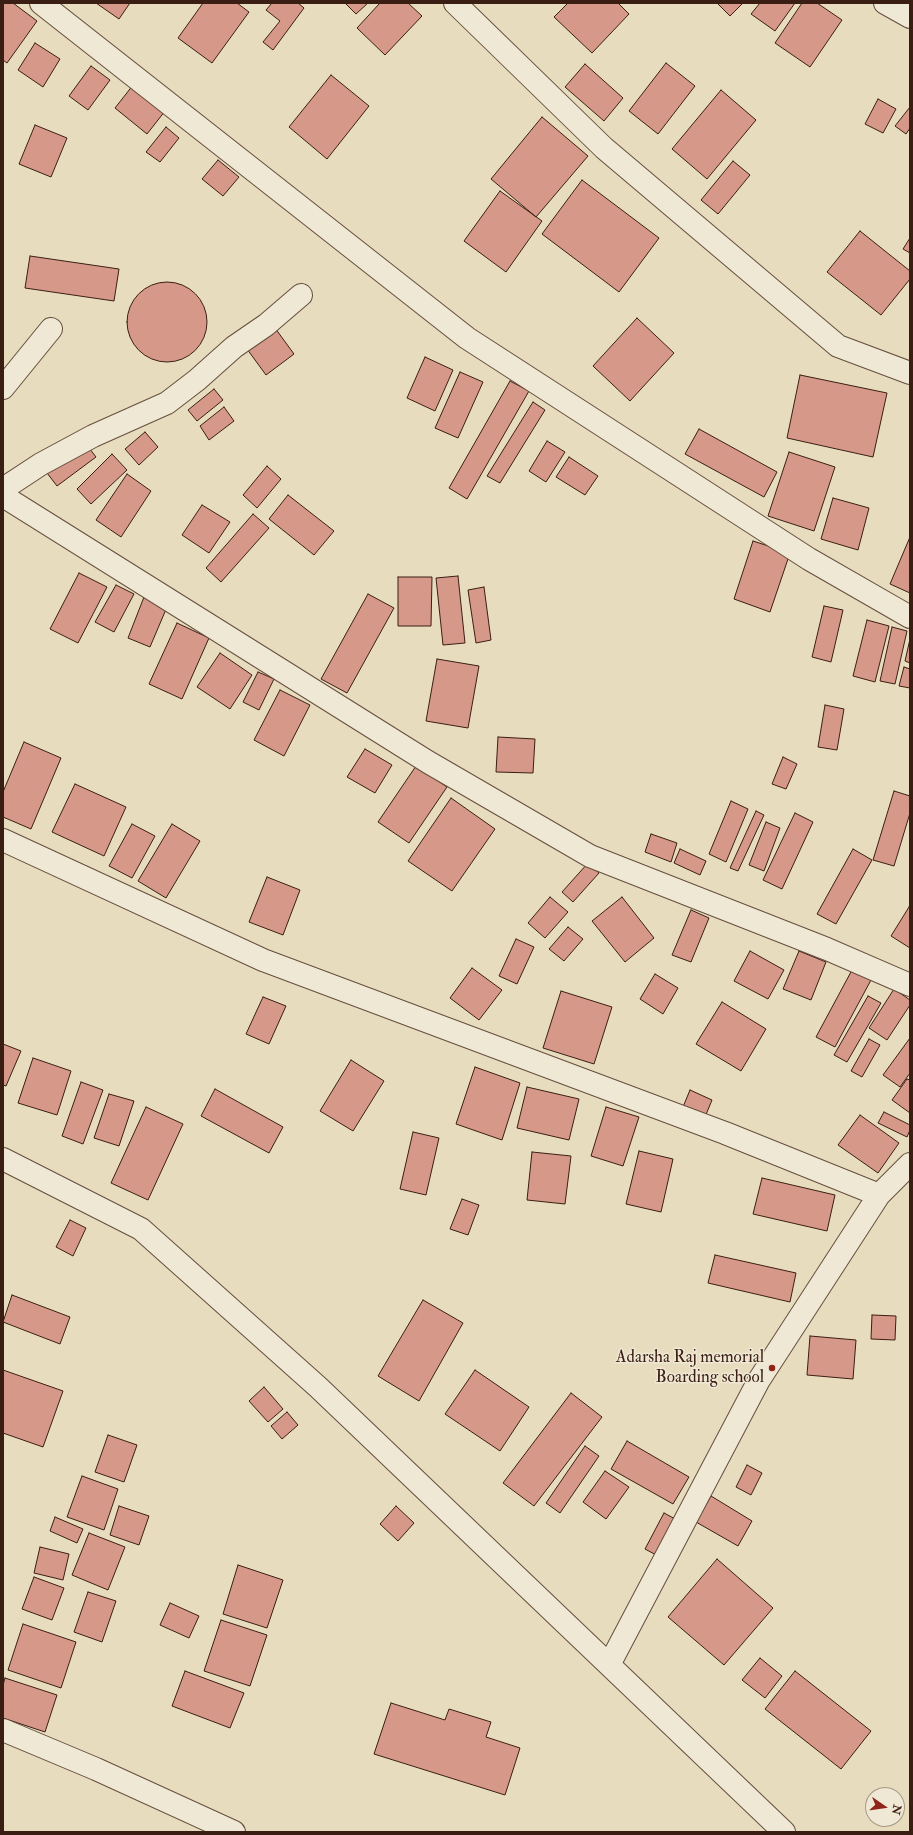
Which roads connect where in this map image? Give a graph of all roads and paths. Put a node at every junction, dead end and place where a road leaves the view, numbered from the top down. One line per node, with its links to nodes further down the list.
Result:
1 (41, 3): 11 (street)
2 (455, 3): 7 (street)
3 (885, 3): 4 (street)
4 (910, 17)
5 (301, 296): 9 (street)
6 (51, 329): 8 (street)
7 (910, 373)
8 (3, 388)
9 (3, 489)
10 (3, 496): 13 (street)
11 (910, 617)
12 (3, 840): 16 (street)
13 (910, 985)
14 (3, 1159): 17 (street)
15 (910, 1164): 16 (street)
16 (878, 1195): 17 (street)
17 (609, 1664): 20 (street)
18 (3, 1730): 19 (street)
19 (234, 1832)
20 (784, 1832)

